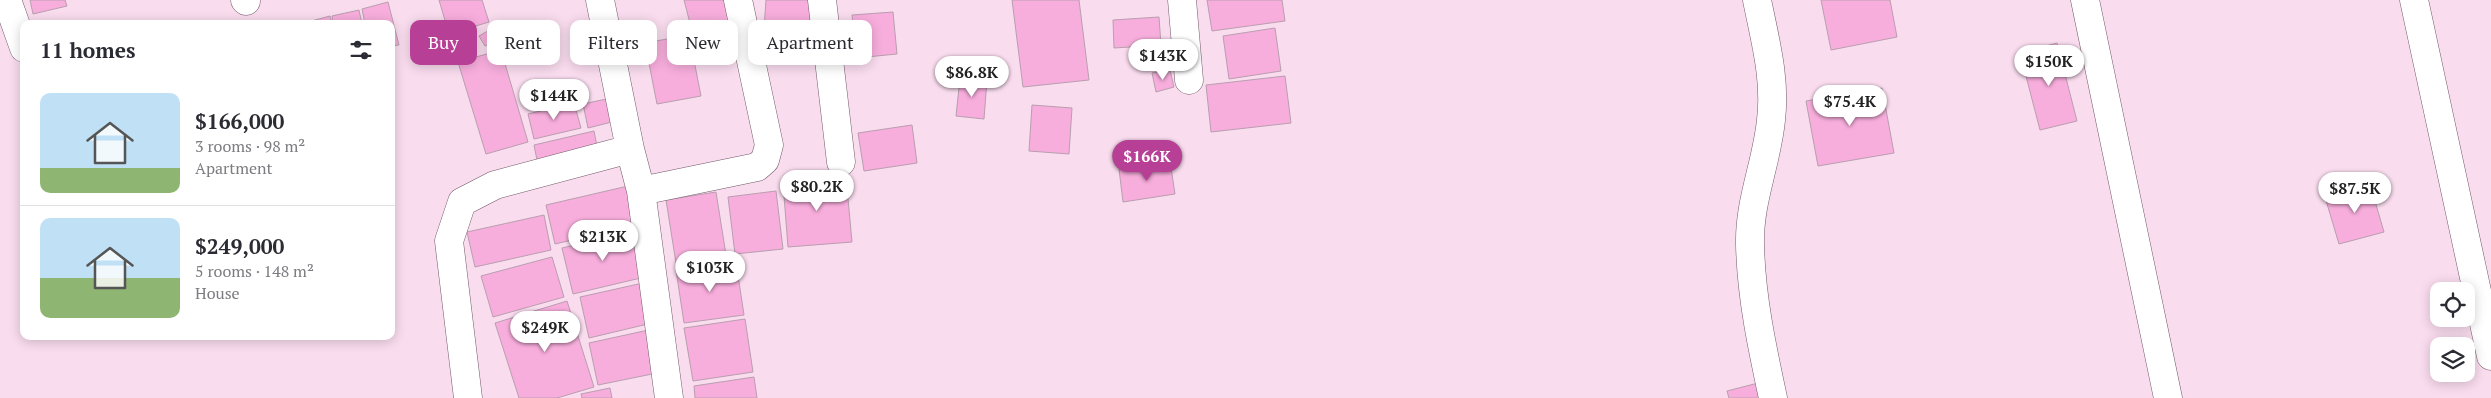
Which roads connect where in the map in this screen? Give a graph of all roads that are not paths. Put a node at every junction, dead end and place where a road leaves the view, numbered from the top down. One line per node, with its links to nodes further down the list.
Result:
1 (6, 0): 9 (street)
2 (600, 0): 11 (street)
3 (738, 0): 13 (street)
4 (822, 0): 12 (street)
5 (1182, 0): 10 (street)
6 (1757, 0): 17 (street)
7 (2085, 0): 18 (street)
8 (2414, 0): 14 (street)
9 (20, 37)
10 (1189, 80)
11 (630, 149): 13 (street); 15 (street)
12 (841, 162)
13 (641, 191): 16 (street)
14 (2491, 356)
15 (468, 398)
16 (669, 398)
17 (1773, 398)
18 (2168, 398)

